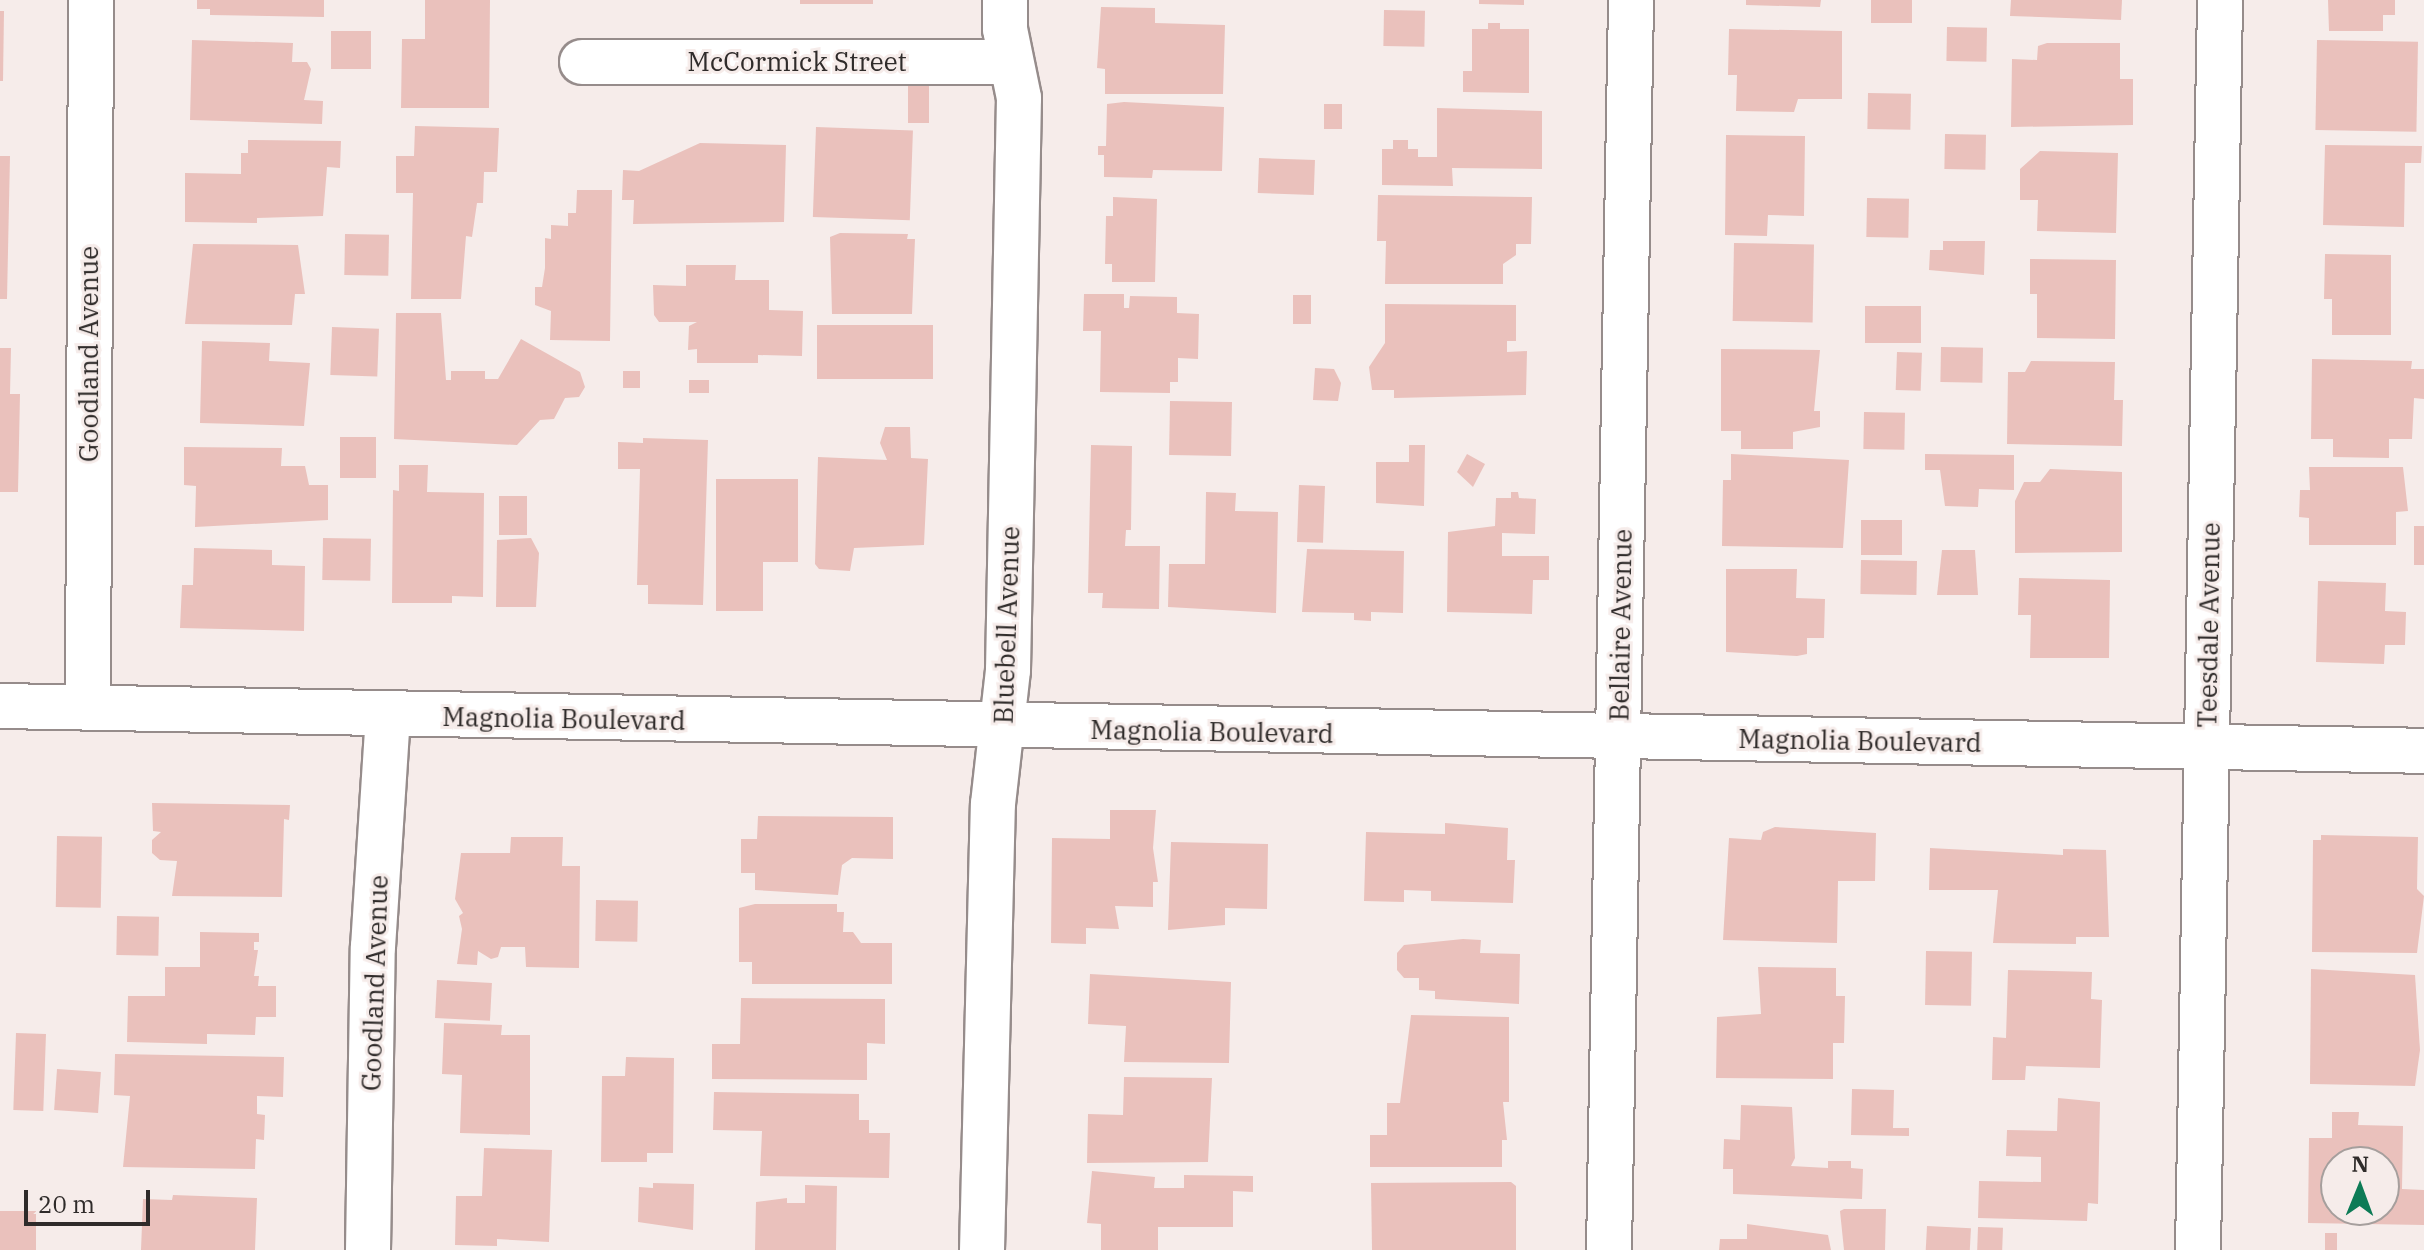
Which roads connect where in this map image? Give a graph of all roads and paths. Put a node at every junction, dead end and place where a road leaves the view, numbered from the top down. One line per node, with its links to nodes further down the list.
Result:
1 (91, 0): 8 (street, Goodland Avenue)
2 (1005, 0): 6 (street, Bluebell Avenue)
3 (1631, 0): 11 (street, Bellaire Avenue)
4 (2220, 0): 12 (street, Teesdale Avenue)
5 (582, 62): 6 (street, McCormick Street)
6 (1011, 62): 10 (street, Bluebell Avenue)
7 (0, 706): 8 (street, Magnolia Boulevard)
8 (88, 708): 9 (street, Magnolia Boulevard)
9 (388, 716): 10 (street, Magnolia Boulevard); 14 (street, Goodland Avenue)
10 (1003, 729): 11 (street, Magnolia Boulevard); 15 (street, Bluebell Avenue)
11 (1620, 737): 12 (street, Magnolia Boulevard); 16 (street, Bellaire Avenue)
12 (2207, 748): 13 (street, Magnolia Boulevard); 17 (street, Teesdale Avenue)
13 (2424, 751)
14 (368, 1250)
15 (982, 1250)
16 (1609, 1250)
17 (2198, 1250)

